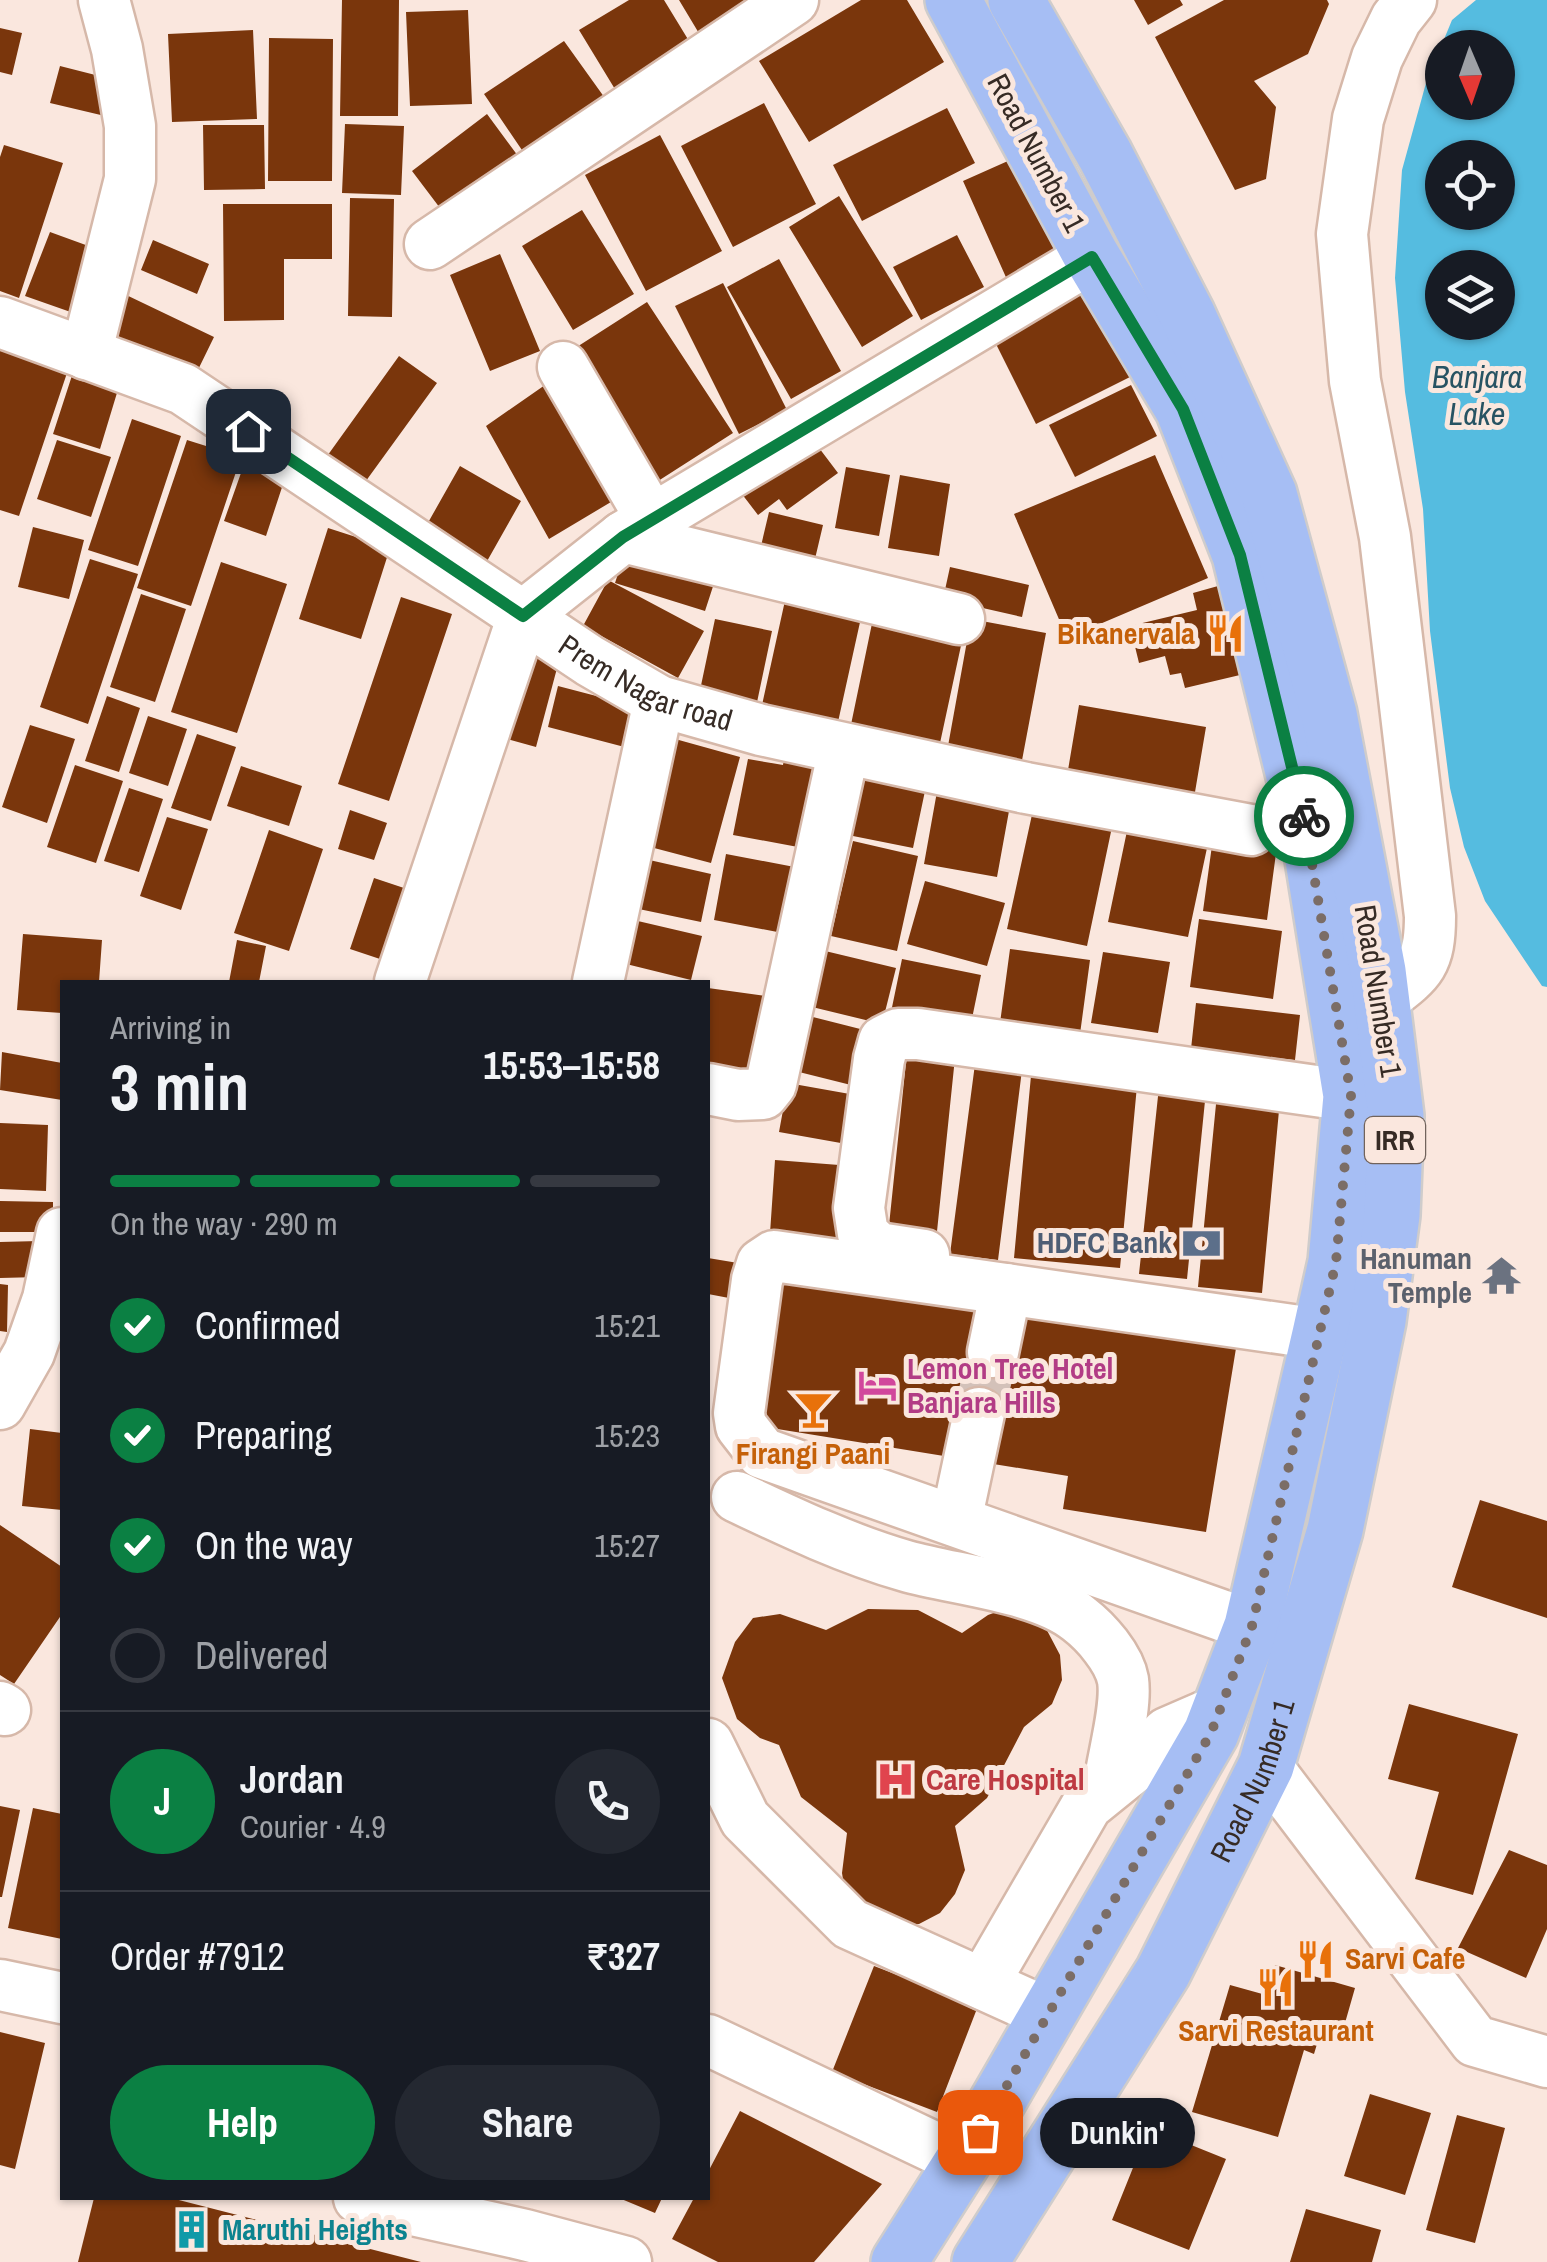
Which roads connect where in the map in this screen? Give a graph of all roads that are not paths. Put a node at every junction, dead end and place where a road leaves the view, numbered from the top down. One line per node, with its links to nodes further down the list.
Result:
1 (104, 0): 9 (street)
2 (793, 0): 6 (street)
3 (953, 0): 7 (main road, Road Number 1 / IRR)
4 (1016, 0): 19 (main road, Road Number 1 / IRR)
5 (1412, 0): 19 (street)
6 (430, 244)
7 (1092, 257): 11 (street); 21 (main road, Road Number 1 / IRR)
8 (0, 322): 9 (street, Prem Nagar road)
9 (86, 354): 12 (street, Prem Nagar road)
10 (563, 367): 11 (street)
11 (638, 528): 12 (street); 13 (street)
12 (523, 616): 14 (street, Prem Nagar road); 17 (street)
13 (959, 618)
14 (659, 702): 15 (street, Prem Nagar road); 18 (street)
15 (844, 748): 16 (street, Prem Nagar road); 20 (street)
16 (1250, 830)
17 (401, 980)
18 (598, 980)
19 (1382, 1000): 34 (main road, Road Number 1 / IRR)
20 (710, 1089)
21 (1351, 1096): 25 (main road, Road Number 1 / IRR); 25 (street)
22 (60, 1252): 24 (street)
23 (1006, 1289): 25 (street); 26 (street); 30 (street)
24 (55, 1299): 27 (street)
25 (1322, 1322): 31 (main road, Road Number 1 / IRR)
26 (993, 1352)
27 (0, 1404)
28 (979, 1413): 30 (street)
29 (737, 1497): 35 (street)
30 (956, 1521): 31 (street)
31 (1252, 1626): 32 (main road, Road Number 1 / IRR)
32 (1220, 1710): 35 (street); 37 (main road, Road Number 1 / IRR)
33 (710, 1748): 38 (street)
34 (1266, 1766): 43 (street); 49 (main road, Road Number 1 / IRR)
35 (1109, 1785): 36 (street)
36 (1066, 1841): 37 (street); 38 (street)
37 (1132, 1869): 41 (main road, Road Number 1 / IRR)
38 (982, 1984): 41 (street)
39 (0, 1985): 40 (street)
40 (60, 1998)
41 (1049, 2014): 44 (main road, Road Number 1 / IRR)
42 (710, 2041): 44 (street)
43 (1547, 2062)
44 (963, 2162): 48 (main road, Road Number 1 / IRR)
45 (365, 2200): 46 (street)
46 (520, 2248): 47 (street)
47 (626, 2262)
48 (899, 2262)
49 (980, 2262)

